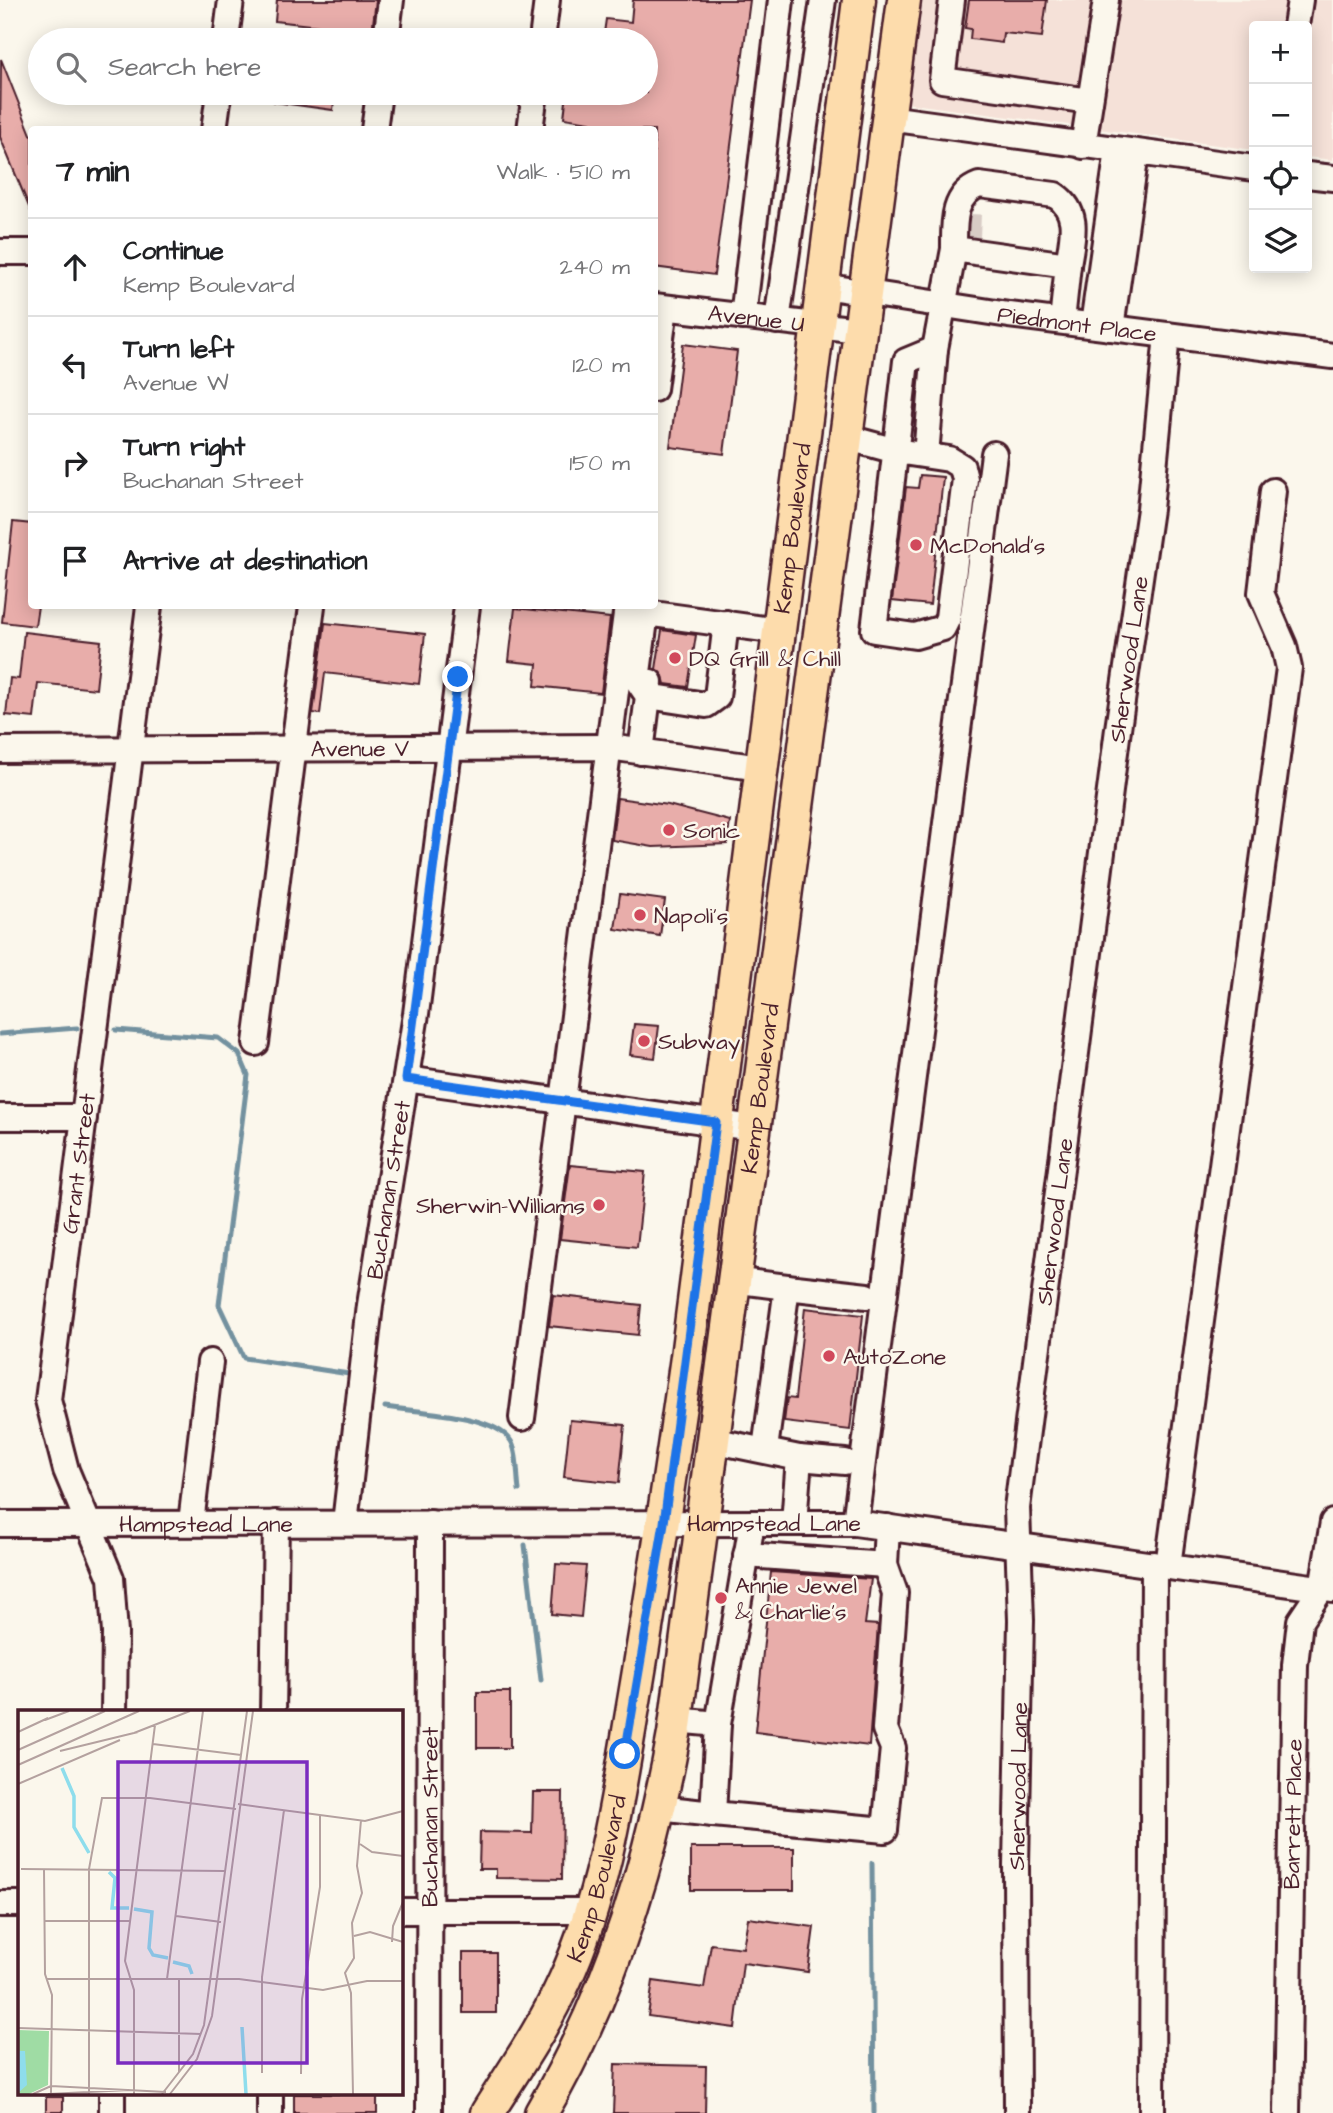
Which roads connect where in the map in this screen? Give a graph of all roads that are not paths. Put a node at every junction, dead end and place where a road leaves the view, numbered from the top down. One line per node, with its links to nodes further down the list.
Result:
1 (231, 0): 12 (street)
2 (391, 0): 13 (street)
3 (547, 0): 14 (street)
4 (780, 0): 37 (street)
5 (823, 0): 38 (street)
6 (859, 0): 33 (main road, Kemp Boulevard)
7 (904, 0): 19 (main road, Kemp Boulevard)
8 (952, 0): 15 (street)
9 (1105, 0): 15 (street)
10 (1300, 0): 11 (street)
11 (1297, 21)
12 (228, 28)
13 (388, 28)
14 (544, 28)
15 (1090, 101): 23 (street)
16 (217, 105): 20 (street)
17 (377, 105): 21 (street)
18 (533, 105): 22 (street)
19 (888, 118): 23 (street); 34 (main road, Kemp Boulevard)
20 (215, 126)
21 (375, 126)
22 (531, 126)
23 (1083, 146): 24 (street)
24 (1127, 152): 25 (street); 41 (street)
25 (1249, 167)
26 (1312, 175): 27 (street)
27 (1333, 175)
28 (967, 190): 29 (street); 29 (street); 32 (street)
29 (964, 238): 32 (street); 35 (street)
30 (0, 252): 31 (street)
31 (28, 252)
32 (1068, 265): 39 (street)
33 (823, 286): 34 (street, Piedmont Place); 40 (main road, Kemp Boulevard)
34 (864, 293): 35 (street, Piedmont Place); 42 (main road, Kemp Boulevard)
35 (945, 305): 39 (street, Piedmont Place); 45 (street)
36 (660, 307): 37 (street, Avenue U); 43 (street)
37 (743, 317): 38 (street, Avenue U)
38 (777, 321): 40 (street, Avenue U)
39 (1062, 321): 41 (street, Piedmont Place)
40 (818, 326): 42 (street, Avenue U); 57 (main road, Kemp Boulevard)
41 (1102, 326): 44 (street, Piedmont Place)
42 (859, 330): 47 (main road, Kemp Boulevard)
43 (658, 334)
44 (1167, 335): 46 (street, Piedmont Place); 96 (street, Sherwood Lane)
45 (935, 349): 48 (street); 50 (street)
46 (1333, 356)
47 (845, 437): 48 (street); 66 (main road, Kemp Boulevard)
48 (896, 451): 50 (street); 50 (street)
49 (995, 454): 93 (street)
50 (926, 455)
51 (1273, 491): 99 (street)
52 (149, 609): 62 (street, Grant Street)
53 (312, 609): 60 (street)
54 (467, 609): 59 (street, Buchanan Street)
55 (627, 609): 61 (street)
56 (726, 623): 57 (street); 58 (street); 58 (street)
57 (779, 631): 65 (main road, Kemp Boulevard)
58 (648, 696): 64 (street)
59 (450, 746): 60 (street, Avenue V); 61 (street, Avenue V); 68 (street, Buchanan Street)
60 (293, 747): 62 (street, Avenue V); 67 (street)
61 (608, 747): 64 (street, Avenue V); 69 (street)
62 (130, 748): 63 (street, Avenue V); 71 (street, Grant Street)
63 (0, 750)
64 (641, 752): 65 (street, Avenue V)
65 (761, 768): 66 (main road); 72 (main road, Kemp Boulevard)
66 (800, 775): 73 (main road, Kemp Boulevard)
67 (256, 1044)
68 (406, 1079): 69 (street); 87 (street, Buchanan Street)
69 (563, 1101): 72 (street); 78 (street)
70 (0, 1117): 71 (street)
71 (84, 1117): 84 (street, Grant Street)
72 (716, 1122): 73 (street); 89 (main road, Kemp Boulevard)
73 (753, 1128): 74 (main road, Kemp Boulevard)
74 (732, 1280): 75 (street); 79 (main road, Kemp Boulevard)
75 (787, 1287): 76 (street); 80 (street)
76 (867, 1296)
77 (210, 1362): 85 (street)
78 (522, 1418)
79 (712, 1440): 80 (street); 90 (main road, Kemp Boulevard)
80 (765, 1449): 81 (street)
81 (799, 1458): 82 (street); 92 (street)
82 (845, 1462)
83 (1333, 1522): 100 (street, Barrett Place)
84 (88, 1523): 85 (street, Hampstead Lane); 94 (street, Hampstead Lane); 101 (street, Grant Street)
85 (191, 1523): 86 (street, Hampstead Lane)
86 (276, 1523): 87 (street, Hampstead Lane); 102 (street)
87 (345, 1523): 88 (street, Hampstead Lane)
88 (430, 1523): 89 (street, Hampstead Lane); 111 (street, Buchanan Street)
89 (664, 1523): 90 (street, Hampstead Lane); 110 (main road, Kemp Boulevard)
90 (699, 1523): 91 (street, Hampstead Lane); 103 (main road, Kemp Boulevard)
91 (752, 1523): 92 (street, Hampstead Lane); 97 (street)
92 (794, 1523): 93 (street, Hampstead Lane)
93 (855, 1523): 95 (street, Hampstead Lane)
94 (0, 1524)
95 (887, 1527): 96 (street, Hampstead Lane); 98 (street)
96 (1019, 1545): 99 (street, Hampstead Lane); 116 (street, Sherwood Lane)
97 (746, 1555): 98 (street); 104 (street)
98 (885, 1565): 106 (street)
99 (1161, 1565): 100 (street, Hampstead Lane); 117 (street)
100 (1327, 1589): 118 (street, Barrett Place)
101 (114, 1710)
102 (273, 1710)
103 (676, 1720): 104 (street); 105 (main road, Kemp Boulevard)
104 (718, 1724): 106 (street)
105 (659, 1808): 106 (street); 112 (main road, Kemp Boulevard)
106 (713, 1814)
107 (0, 1904): 108 (street)
108 (18, 1904)
109 (402, 1911): 111 (street)
110 (589, 1911): 111 (street); 112 (main road); 114 (main road, Kemp Boulevard)
111 (430, 1912): 113 (street, Buchanan Street)
112 (629, 1919): 115 (main road, Kemp Boulevard)
113 (429, 2113)
114 (487, 2113)
115 (541, 2113)
116 (1017, 2113)
117 (1152, 2113)
118 (1287, 2113)

